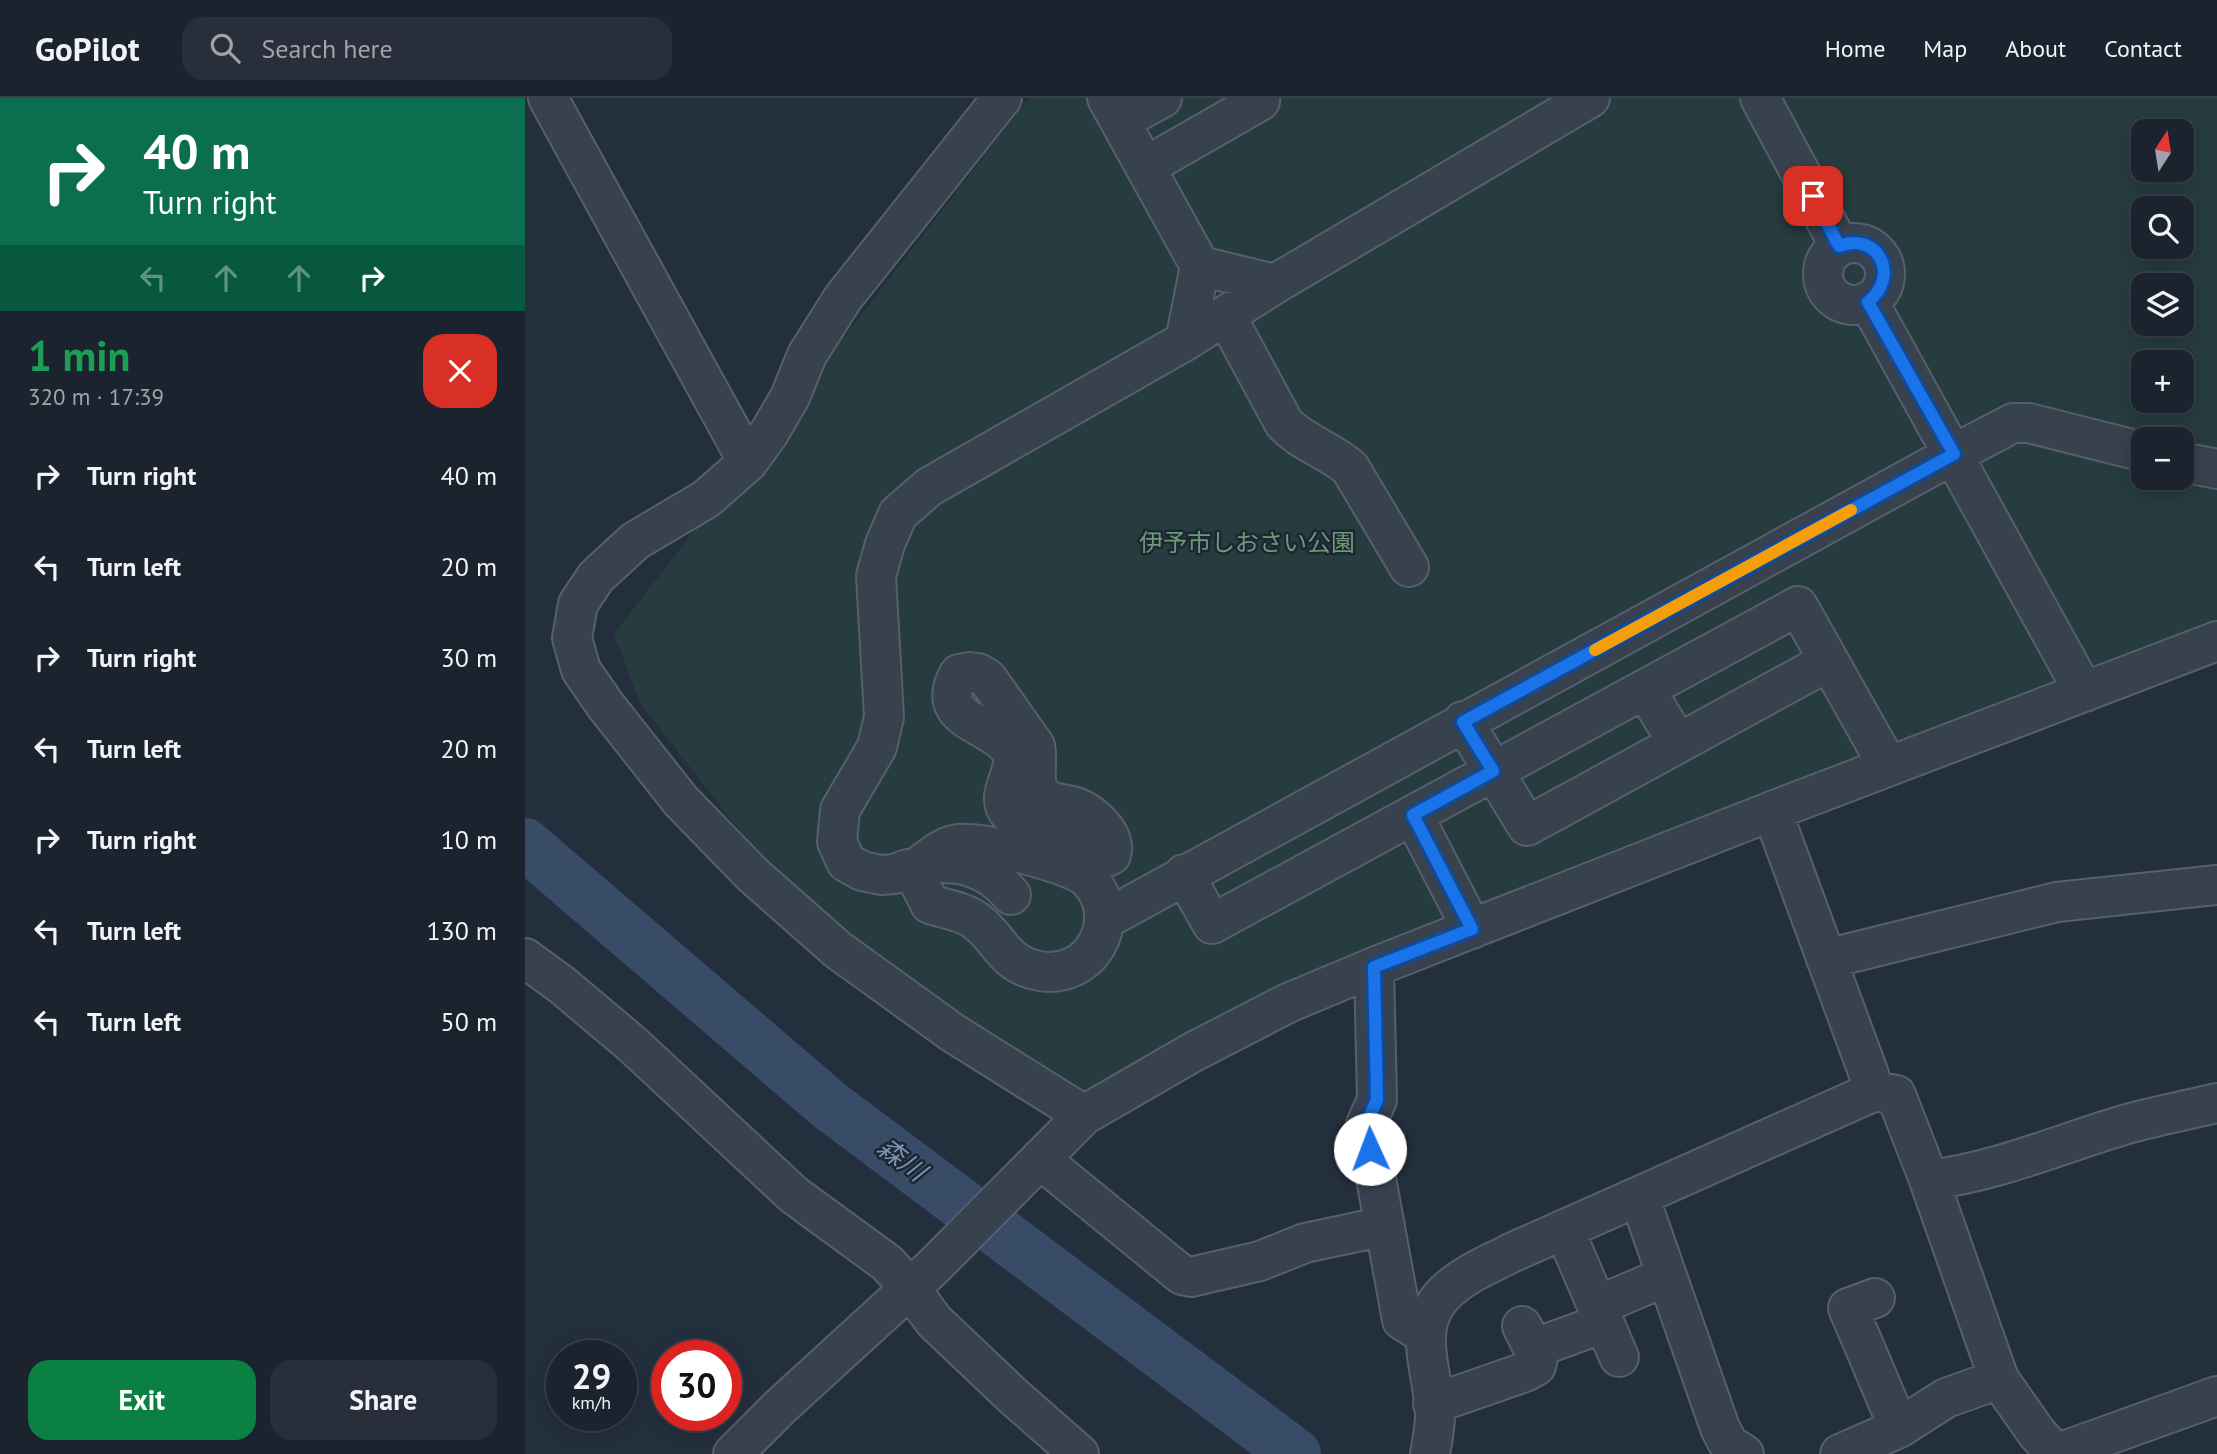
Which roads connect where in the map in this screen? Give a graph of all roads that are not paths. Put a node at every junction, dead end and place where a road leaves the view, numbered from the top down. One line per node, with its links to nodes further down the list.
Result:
1 (548, 98): 15 (street)
2 (1002, 98): 15 (street)
3 (1162, 98): 7 (street)
4 (1258, 98): 8 (street)
5 (1590, 98): 10 (street)
6 (1761, 98): 14 (street)
7 (1113, 109): 8 (street)
8 (1145, 167): 9 (street)
9 (1200, 266): 10 (street); 12 (street)
10 (1275, 284): 11 (street)
11 (1226, 316): 12 (street); 18 (street)
12 (1185, 341): 30 (street)
13 (2131, 449): 14 (street)
14 (1954, 454): 22 (street); 23 (street)
15 (748, 462): 41 (street)
16 (2194, 464): 17 (street)
17 (2217, 469)
18 (1409, 567)
19 (2217, 641): 22 (street)
20 (1829, 661): 21 (street); 24 (street); 25 (street)
21 (1645, 689): 24 (street); 26 (street)
22 (2084, 692): 25 (street)
23 (1463, 722): 26 (street); 31 (street)
24 (1678, 743): 26 (street)
25 (1888, 766): 27 (street)
26 (1493, 771): 28 (street)
27 (1772, 811): 35 (street); 37 (street)
28 (1413, 815): 31 (street); 35 (street)
29 (1114, 847): 29 (street)
30 (915, 866): 33 (street); 34 (street); 34 (street)
31 (1184, 874): 34 (street)
32 (2217, 885): 37 (street)
33 (1011, 895)
34 (1104, 920)
35 (1472, 929): 38 (street)
36 (525, 958): 48 (street)
37 (1826, 959): 39 (street)
38 (1374, 967): 41 (street); 45 (street)
39 (1875, 1091): 43 (street); 44 (street)
40 (2217, 1103): 43 (street)
41 (1084, 1115): 42 (street)
42 (1036, 1163): 45 (street); 48 (street)
43 (1929, 1181): 53 (street)
44 (1639, 1196): 46 (street); 47 (street)
45 (1385, 1226): 51 (street)
46 (1564, 1229): 50 (street); 51 (street)
47 (1667, 1276): 50 (street); 60 (street)
48 (921, 1278): 57 (street); 58 (street)
49 (1875, 1298): 56 (street)
50 (1600, 1314): 52 (street); 55 (street)
51 (1424, 1334): 55 (street)
52 (1619, 1357)
53 (1999, 1379): 54 (street); 56 (street)
54 (2217, 1396)
55 (1433, 1404): 59 (street)
56 (1899, 1428): 61 (street)
57 (733, 1454)
58 (1079, 1454)
59 (1430, 1454)
60 (1744, 1454)
61 (1840, 1454)

